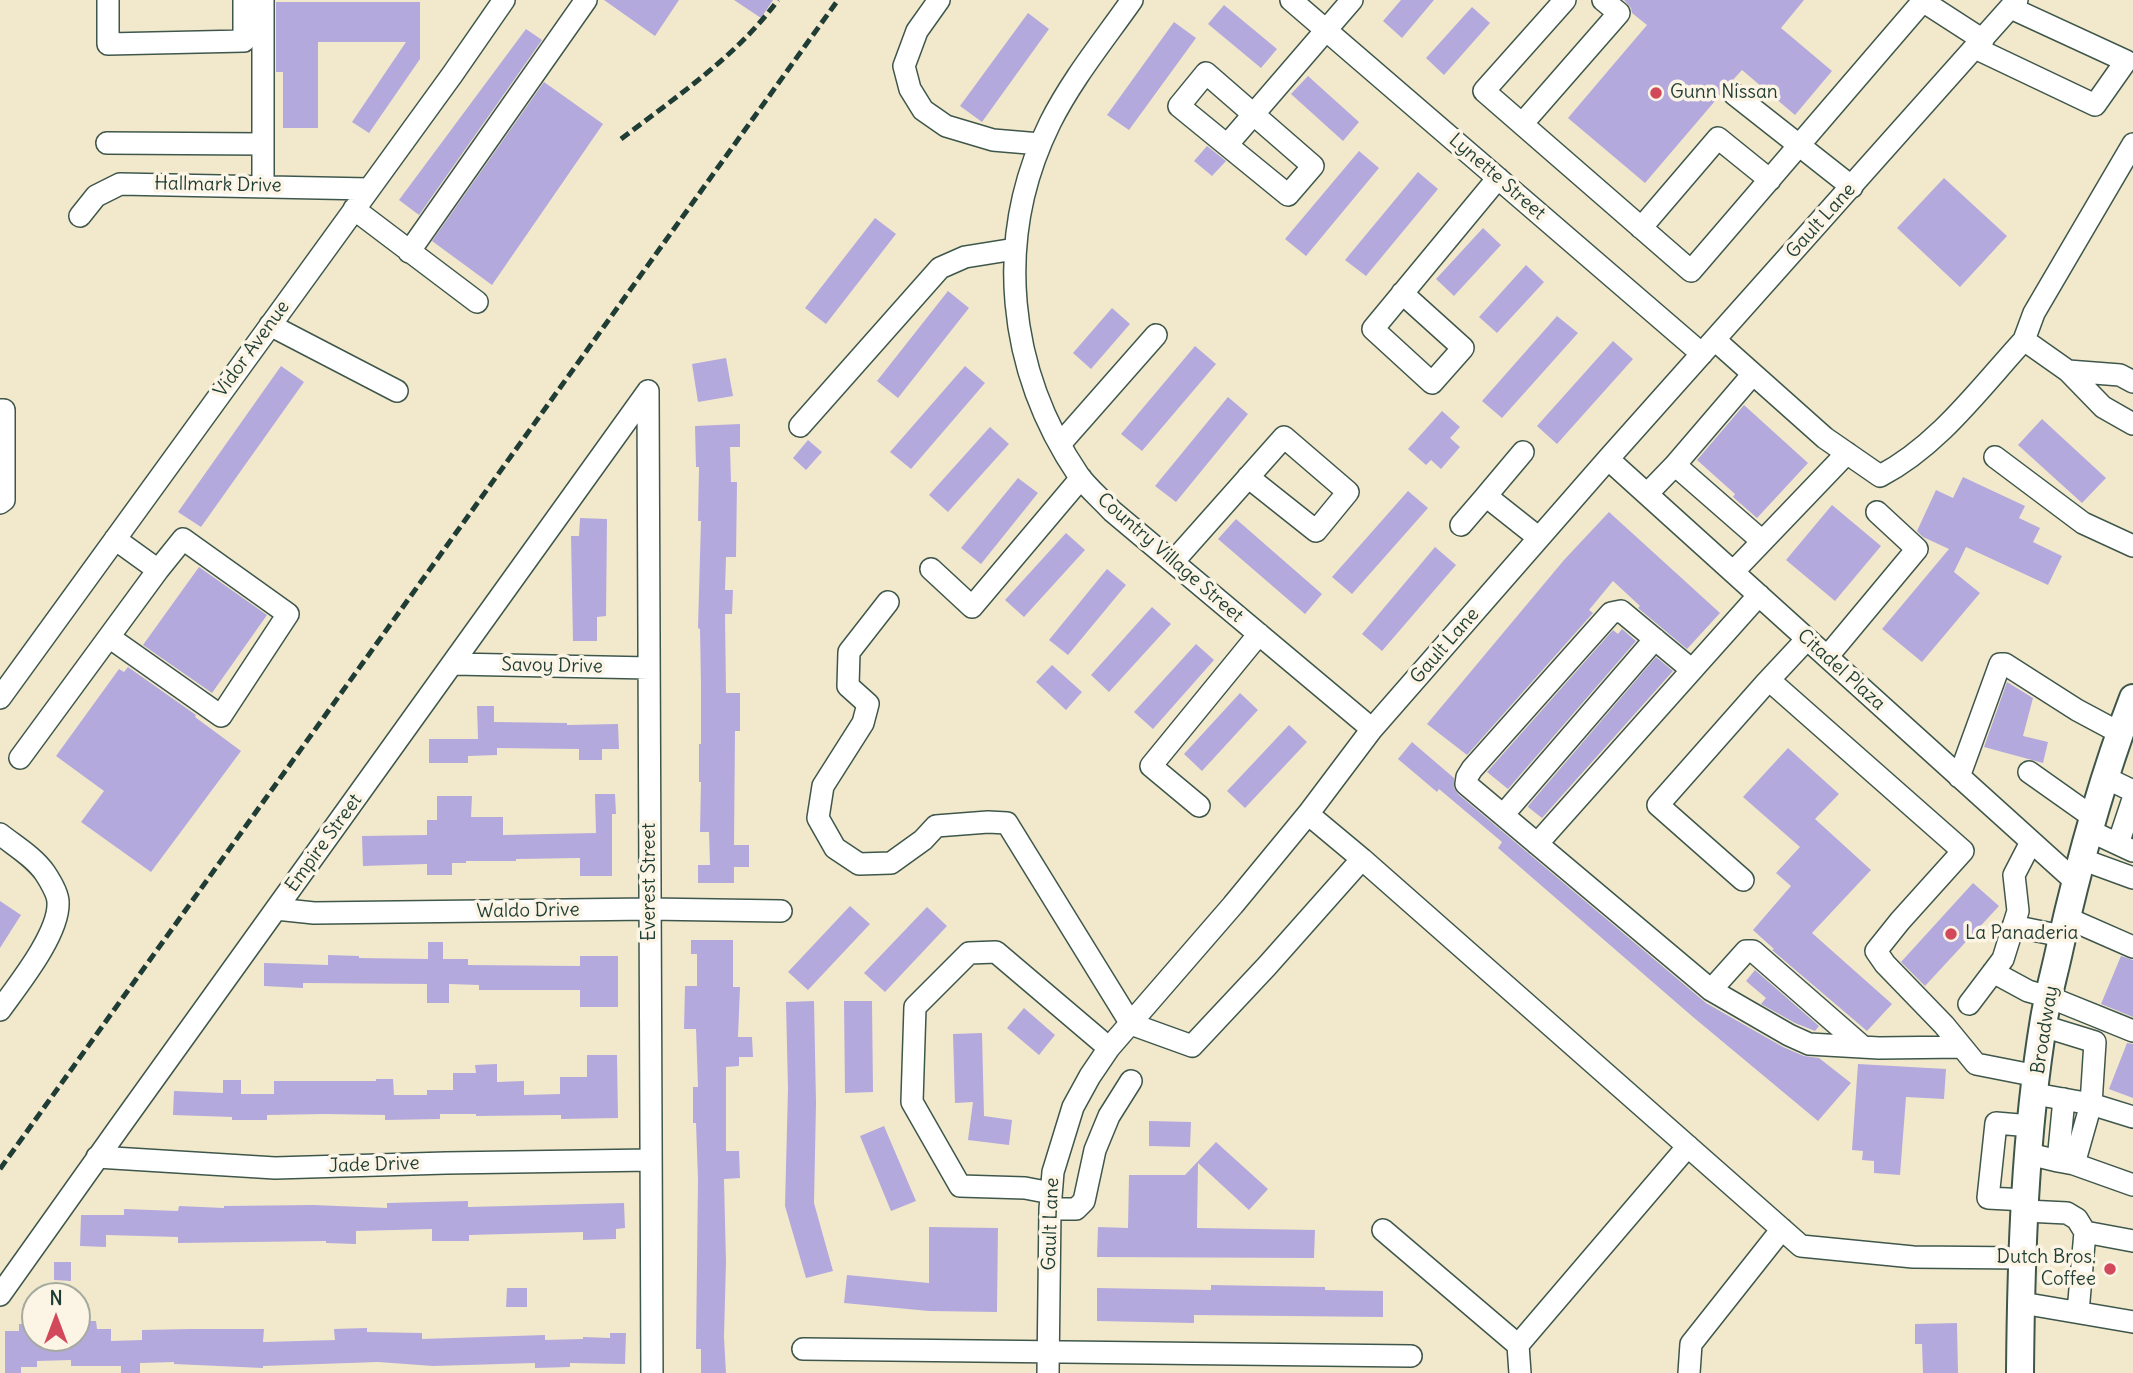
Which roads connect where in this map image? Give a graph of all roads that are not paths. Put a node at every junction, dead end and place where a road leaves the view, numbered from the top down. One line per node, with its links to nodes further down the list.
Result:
1 (108, 0): 2 (street)
2 (244, 0)
3 (264, 0): 20 (street)
4 (504, 0): 29 (street, Vidor Avenue)
5 (586, 0): 34 (street)
6 (939, 0): 21 (street)
7 (1132, 0): 21 (street, Country Village Street)
8 (1291, 0): 14 (street, Lynette Street)
9 (1352, 0): 14 (street)
10 (1565, 0): 18 (street)
11 (1603, 0): 18 (street)
12 (1922, 1): 15 (street); 24 (street)
13 (2014, 4): 15 (street, Gault Lane); 15 (street)
14 (1327, 31): 17 (street); 25 (street, Lynette Street)
15 (1979, 44): 28 (street, Gault Lane)
16 (1734, 93): 24 (street)
17 (1254, 114): 22 (street); 22 (street); 22 (street)
18 (1522, 124): 32 (street)
19 (107, 143): 20 (street)
20 (263, 144): 27 (street)
21 (1040, 144): 33 (street, Country Village Street)
22 (1227, 145)
23 (2133, 145): 39 (street)
24 (1800, 146): 26 (street); 28 (street)
25 (1498, 178): 35 (street); 40 (street, Lynette Street)
26 (1770, 180): 32 (street); 32 (street)
27 (263, 186): 29 (street, Hallmark Drive); 31 (street, Hallmark Drive)
28 (1852, 187): 40 (street, Gault Lane)
29 (369, 188): 30 (street, Vidor Avenue)
30 (354, 209): 34 (street); 37 (street, Vidor Avenue)
31 (80, 216)
32 (1641, 228)
33 (1015, 248): 48 (street); 49 (street, Country Village Street)
34 (410, 252): 36 (street)
35 (1402, 293)
36 (477, 302)
37 (270, 325): 44 (street); 63 (street, Vidor Avenue)
38 (1156, 335): 49 (street)
39 (2024, 340): 41 (street); 51 (street, Lynette Street)
40 (1709, 347): 42 (street, Lynette Street); 53 (street, Gault Lane)
41 (2068, 371): 43 (street); 47 (street)
42 (1753, 374): 51 (street, Lynette Street); 54 (street)
43 (2133, 382)
44 (397, 391)
45 (648, 391): 77 (street, Empire Street); 78 (street, Everest Street)
46 (0, 410): 59 (street)
47 (2133, 424)
48 (800, 426)
49 (1060, 444): 56 (street, Country Village Street)
50 (1522, 452): 58 (street)
51 (1847, 453): 64 (street)
52 (1995, 457): 65 (street)
53 (1608, 459): 57 (street, Citadel Plaza); 62 (street, Gault Lane)
54 (1675, 465): 57 (street); 64 (street)
55 (1248, 477): 55 (street); 66 (street)
56 (1081, 478): 66 (street, Country Village Street); 67 (street)
57 (1647, 494): 69 (street, Citadel Plaza)
58 (1486, 496): 61 (street); 62 (street)
59 (0, 503)
60 (1877, 512): 76 (street)
61 (1461, 526)
62 (1539, 538): 83 (street, Gault Lane)
63 (115, 539): 68 (street); 81 (street, Vidor Avenue)
64 (1762, 541): 69 (street)
65 (2133, 546)
66 (1173, 562): 72 (street, Country Village Street)
67 (931, 569)
68 (158, 570): 73 (street); 73 (street)
69 (1733, 572): 70 (street, Citadel Plaza)
70 (1759, 595): 75 (street, Citadel Plaza); 79 (street)
71 (888, 602): 114 (street)
72 (1259, 634): 83 (street, Country Village Street); 91 (street)
73 (109, 637): 85 (street)
74 (1655, 639): 79 (street); 93 (street); 93 (street)
75 (1807, 639): 76 (street, Citadel Plaza); 80 (street)
76 (1827, 657): 87 (street, Citadel Plaza)
77 (454, 664): 78 (street, Savoy Drive); 103 (street, Empire Street)
78 (649, 668): 104 (street, Everest Street)
79 (1692, 670): 97 (street)
80 (1769, 680): 102 (street); 118 (street)
81 (0, 698)
82 (2133, 698): 84 (main road, Broadway)
83 (1372, 729): 92 (street, Gault Lane)
84 (2124, 735): 87 (street); 88 (main road, Broadway)
85 (20, 758)
86 (2029, 772): 94 (street)
87 (1959, 777): 96 (street, Citadel Plaza)
88 (2106, 778): 89 (street); 94 (main road, Broadway)
89 (2133, 791)
90 (2133, 799): 98 (street)
91 (1199, 806)
92 (1308, 814): 99 (street); 114 (street, Gault Lane)
93 (1503, 815): 97 (street)
94 (2092, 824): 98 (street); 100 (main road, Broadway)
95 (0, 834): 113 (street)
96 (2031, 842): 100 (street, Citadel Plaza); 106 (street)
97 (1537, 844): 110 (street)
98 (2126, 847)
99 (1362, 859): 114 (street); 126 (street)
100 (2078, 870): 101 (street); 107 (main road, Broadway)
101 (2133, 878)
102 (1743, 880)
103 (276, 909): 104 (street, Waldo Drive); 128 (street, Empire Street)
104 (650, 909): 105 (street, Waldo Drive); 129 (street, Everest Street)
105 (781, 911)
106 (2013, 926): 107 (street); 109 (street)
107 (2064, 927): 108 (street); 111 (main road, Broadway)
108 (2133, 947)
109 (1993, 972): 111 (street); 112 (street)
110 (1711, 990): 117 (street); 117 (street)
111 (2049, 997): 115 (main road, Broadway); 116 (street)
112 (1969, 1004)
113 (0, 1010)
114 (1131, 1024): 119 (street, Gault Lane)
115 (2043, 1026): 121 (main road, Broadway); 123 (street)
116 (2133, 1031)
117 (1863, 1047): 118 (street)
118 (1962, 1047): 121 (street)
119 (1109, 1048): 132 (street, Gault Lane); 132 (street)
120 (1131, 1081): 132 (street)
121 (2036, 1085): 122 (street); 125 (main road, Broadway)
122 (2064, 1099): 123 (street); 130 (street)
123 (2091, 1104): 124 (street); 130 (street)
124 (2133, 1118)
125 (2031, 1126): 127 (main road, Broadway); 133 (street)
126 (1688, 1146): 134 (street); 143 (street)
127 (2029, 1154): 130 (street); 133 (main road, Broadway)
128 (97, 1157): 129 (street, Jade Drive); 139 (street, Empire Street)
129 (651, 1160): 147 (street, Everest Street)
130 (2066, 1163): 131 (street)
131 (2133, 1185)
132 (1051, 1201): 146 (street, Gault Lane)
133 (2026, 1206): 136 (street); 138 (main road, Broadway)
134 (1782, 1229): 138 (street); 149 (street)
135 (1383, 1230): 143 (street)
136 (2085, 1231): 137 (street); 141 (street)
137 (2133, 1241)
138 (2023, 1258): 140 (main road, Broadway)
139 (0, 1295)
140 (2022, 1303): 141 (street); 150 (main road, Broadway)
141 (2078, 1312): 142 (street)
142 (2133, 1322)
143 (1518, 1345): 148 (street)
144 (803, 1349): 146 (street)
145 (1411, 1356): 146 (street)
146 (1048, 1363)
147 (652, 1373)
148 (1520, 1373)
149 (1689, 1373)
150 (2020, 1373)

